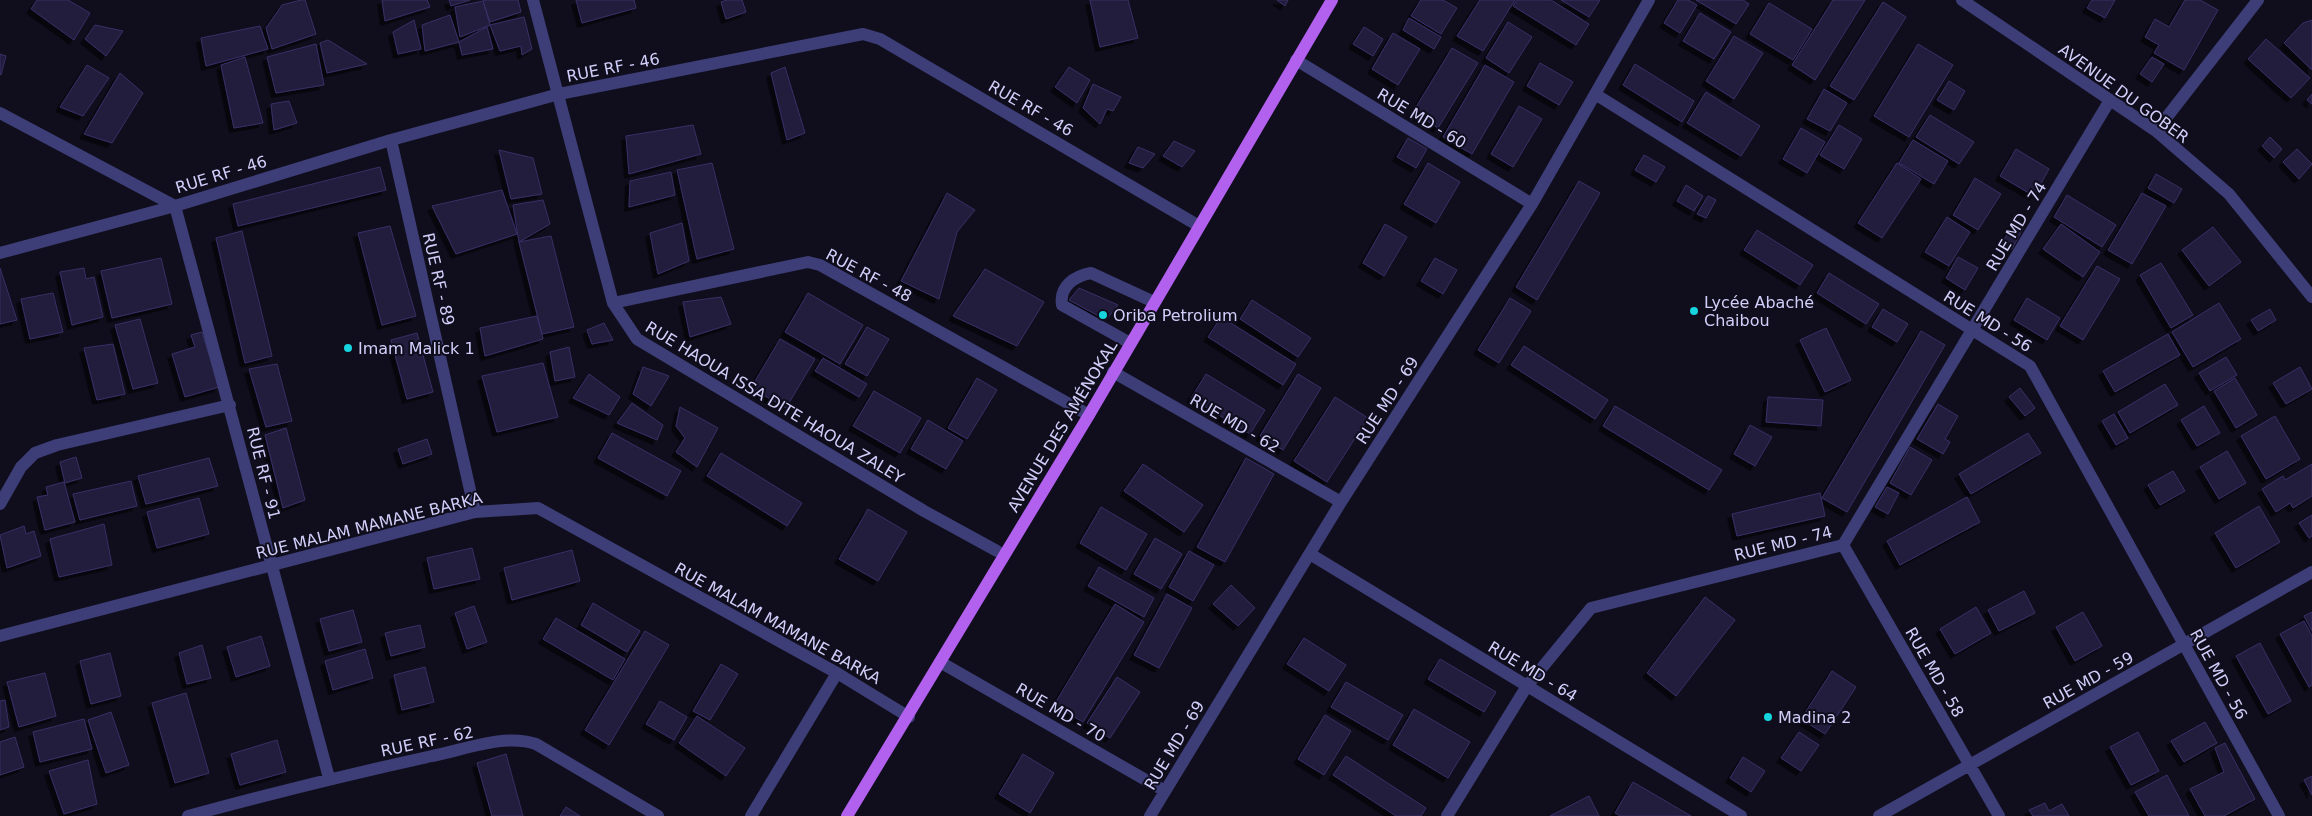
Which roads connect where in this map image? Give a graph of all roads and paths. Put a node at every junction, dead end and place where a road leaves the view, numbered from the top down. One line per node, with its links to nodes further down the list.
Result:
1 (533, 0): 7 (street, RUE HAOUA ISSA DITE HAOUA ZALEY)
2 (1332, 0): 6 (main road, AVENUE DES AMÉNOKAL)
3 (1649, 0): 8 (street, RUE MD - 69)
4 (1962, 0): 9 (street, AVENUE DU GOBER)
5 (2258, 0): 11 (street)
6 (1296, 60): 13 (street, RUE MD - 60); 15 (main road, AVENUE DES AMÉNOKAL)
7 (559, 94): 12 (street, RUE RF - 46); 15 (street, RUE RF - 46); 19 (street, RUE HAOUA ISSA DITE HAOUA ZALEY)
8 (1595, 94): 13 (street, RUE MD - 69); 20 (street, RUE MD - 56)
9 (2110, 100): 11 (street, AVENUE DU GOBER); 20 (street, RUE MD - 74)
10 (0, 113): 14 (street)
11 (2156, 131): 17 (street, AVENUE DU GOBER)
12 (390, 140): 14 (street, RUE RF - 46); 27 (street, RUE RF - 89)
13 (1532, 204): 25 (street, RUE MD - 69)
14 (175, 206): 16 (street, RUE RF - 46); 23 (street, RUE RF - 91)
15 (1199, 226): 18 (main road, AVENUE DES AMÉNOKAL)
16 (0, 253)
17 (2311, 294)
18 (1154, 302): 21 (main road, AVENUE DES AMÉNOKAL); 21 (street)
19 (613, 303): 24 (street, RUE RF - 48); 29 (street, RUE HAOUA ISSA DITE HAOUA ZALEY)
20 (1972, 330): 28 (street, RUE MD - 74); 34 (street, RUE MD - 56)
21 (1130, 343): 22 (main road, AVENUE DES AMÉNOKAL)
22 (1113, 372): 24 (main road, AVENUE DES AMÉNOKAL); 25 (street, RUE MD - 62)
23 (230, 405): 26 (street); 31 (street, RUE RF - 91)
24 (1089, 415): 35 (main road, AVENUE DES AMÉNOKAL)
25 (1341, 502): 30 (street, RUE MD - 69)
26 (0, 504)
27 (475, 512): 31 (street, RUE MALAM MAMANE BARKA); 36 (street, RUE MALAM MAMANE BARKA)
28 (1843, 545): 37 (street, RUE MD - 74); 39 (street, RUE MD - 58)
29 (997, 551)
30 (1310, 554): 37 (street, RUE MD - 64); 41 (street, RUE MD - 69)
31 (271, 567): 33 (street, RUE MALAM MAMANE BARKA); 40 (street, RUE RF - 91)
32 (2312, 572): 34 (street, RUE MD - 59)
33 (0, 636)
34 (2184, 644): 39 (street, RUE MD - 59); 51 (street, RUE MD - 56)
35 (940, 662): 38 (main road, AVENUE DES AMÉNOKAL); 41 (street, RUE MD - 70)
36 (837, 673): 38 (street, RUE MALAM MAMANE BARKA); 44 (street)
37 (1527, 686): 47 (street, RUE MD - 74); 48 (street, RUE MD - 64)
38 (908, 717): 45 (main road, AVENUE DES AMÉNOKAL)
39 (1970, 765): 49 (street, RUE MD - 59); 50 (street, RUE MD - 58)
40 (329, 778): 42 (street, RUE RF - 62); 43 (street, RUE RF - 62)
41 (1165, 791): 46 (street, RUE MD - 69)
42 (188, 816)
43 (658, 816)
44 (751, 816)
45 (847, 816)
46 (1150, 816)
47 (1447, 816)
48 (1741, 816)
49 (1879, 816)
50 (1999, 816)
51 (2279, 816)

